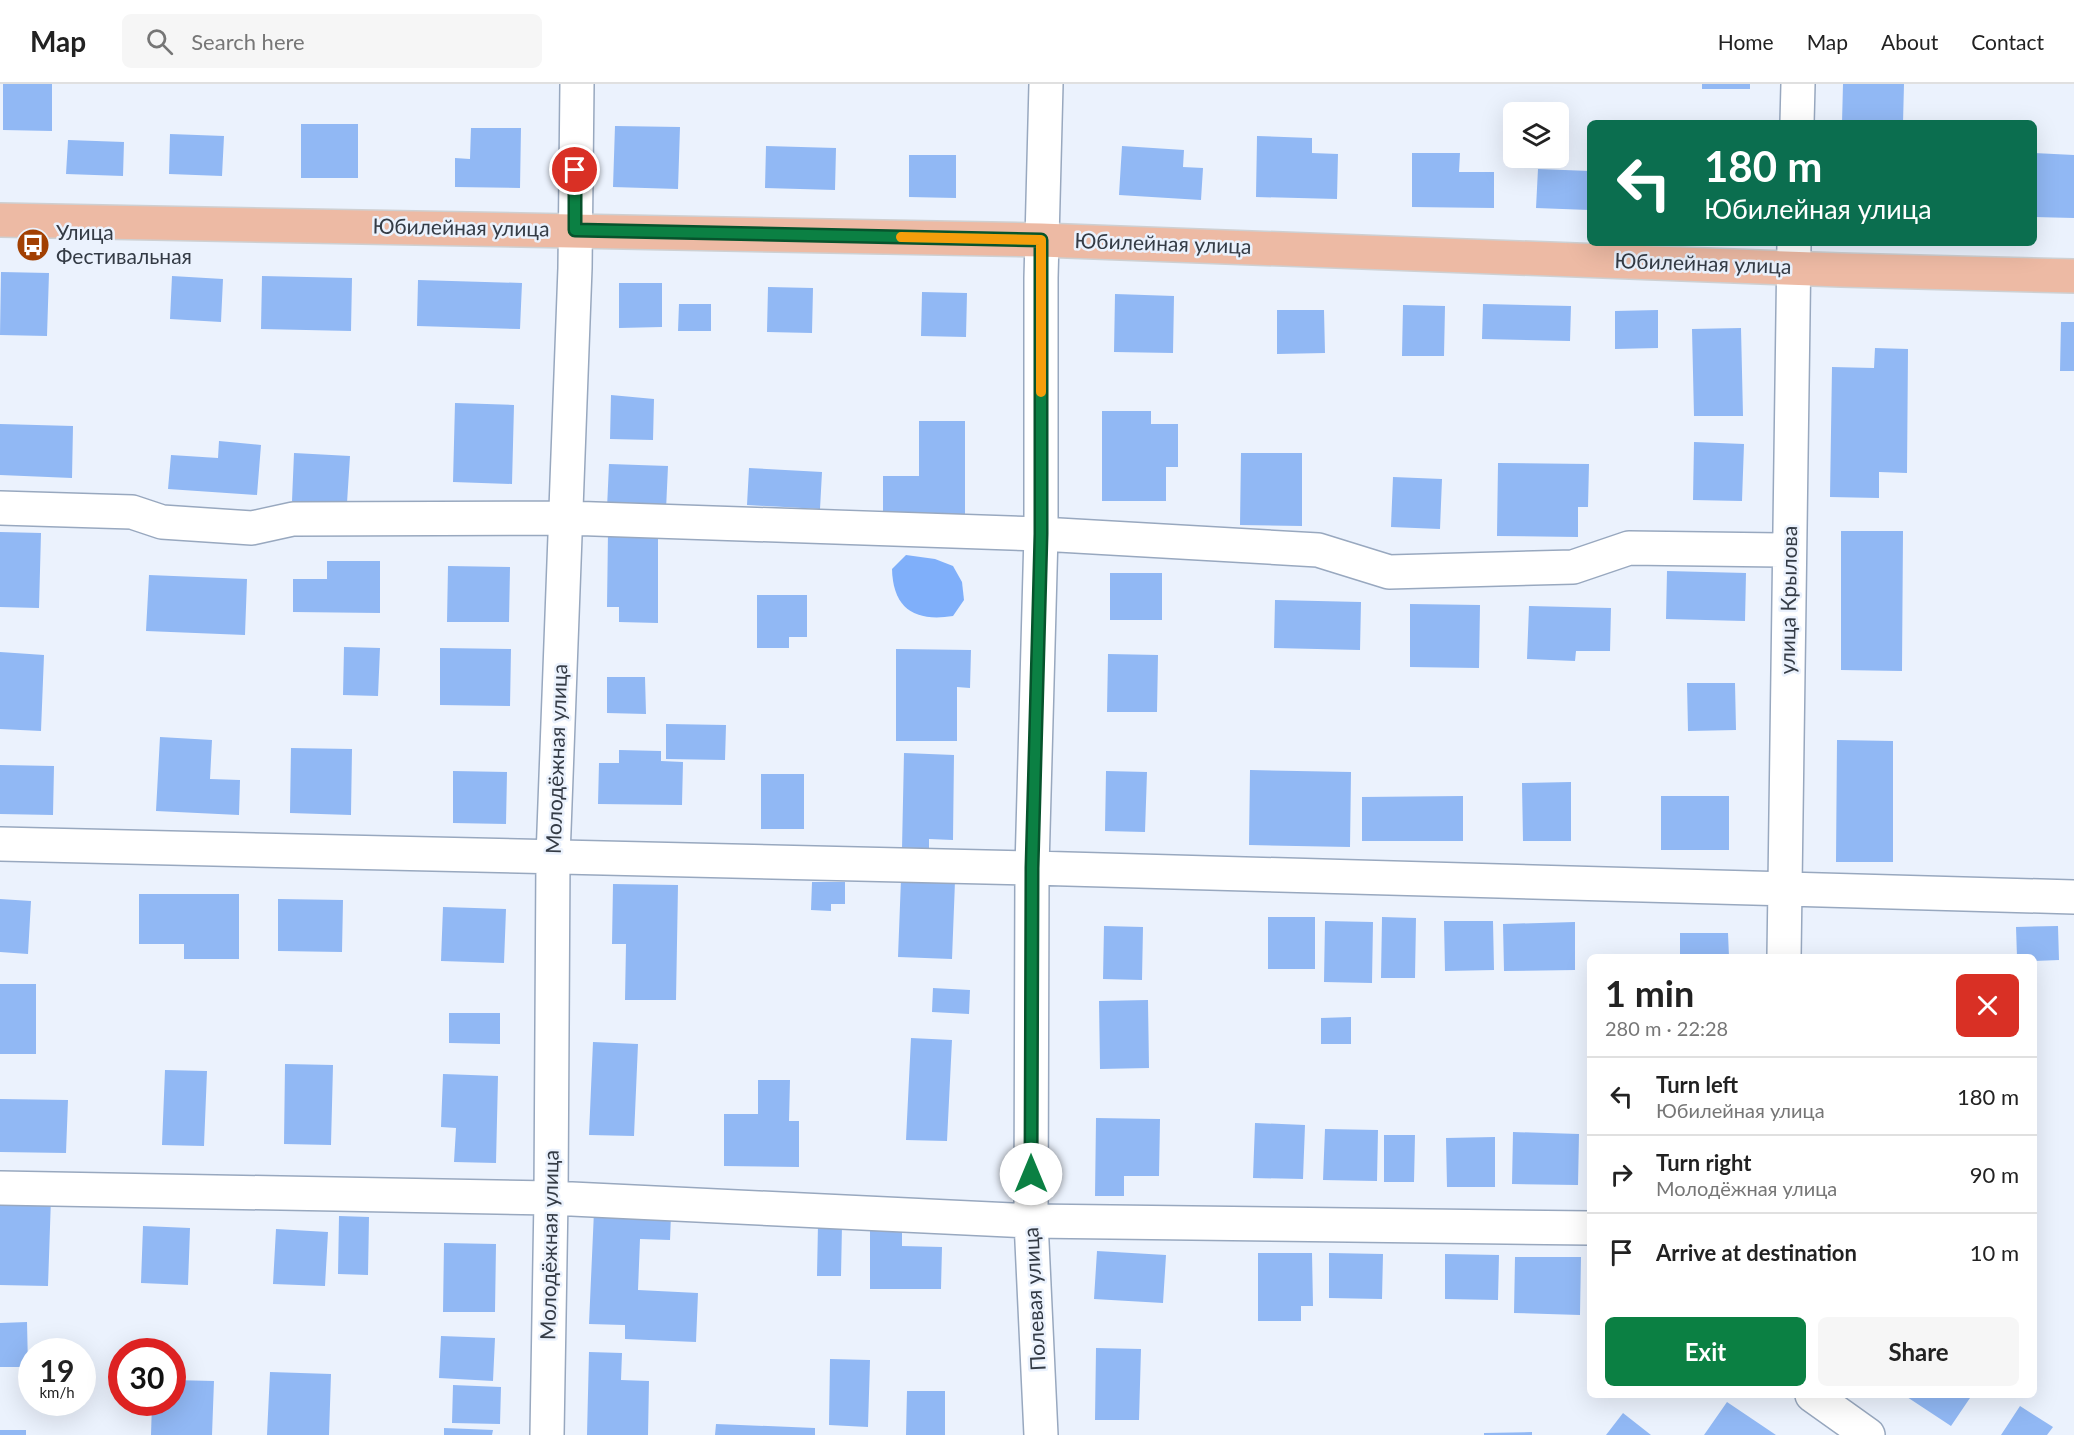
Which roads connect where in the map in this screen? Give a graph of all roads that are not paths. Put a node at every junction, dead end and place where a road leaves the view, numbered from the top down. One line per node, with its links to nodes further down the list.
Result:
1 (577, 84): 6 (street, Молодёжная улица)
2 (1046, 84): 7 (street, Полевая улица)
3 (1798, 84): 4 (street)
4 (1797, 120)
5 (0, 220): 6 (main road, Юбилейная улица)
6 (575, 230): 7 (main road, Юбилейная улица); 11 (street, Молодёжная улица)
7 (1041, 240): 8 (main road, Юбилейная улица); 12 (street, Полевая улица)
8 (1793, 255): 9 (main road, Юбилейная улица); 13 (street, улица Крылова)
9 (2074, 276)
10 (0, 508): 11 (street)
11 (566, 518): 12 (street); 15 (street, Молодёжная улица)
12 (1041, 534): 13 (street); 16 (street, Полевая улица)
13 (1789, 550): 17 (street, улица Крылова)
14 (0, 843): 15 (street)
15 (553, 857): 16 (street); 21 (street, Молодёжная улица)
16 (1032, 868): 17 (street); 22 (street, Полевая улица)
17 (1786, 888): 18 (street); 19 (street, улица Крылова)
18 (2074, 897)
19 (1784, 954)
20 (0, 1188): 21 (street)
21 (551, 1198): 22 (street); 25 (street, Молодёжная улица)
22 (1031, 1221): 23 (street); 26 (street, Полевая улица)
23 (1587, 1228)
24 (1816, 1398): 27 (street)
25 (547, 1435)
26 (1041, 1435)
27 (1868, 1435)

